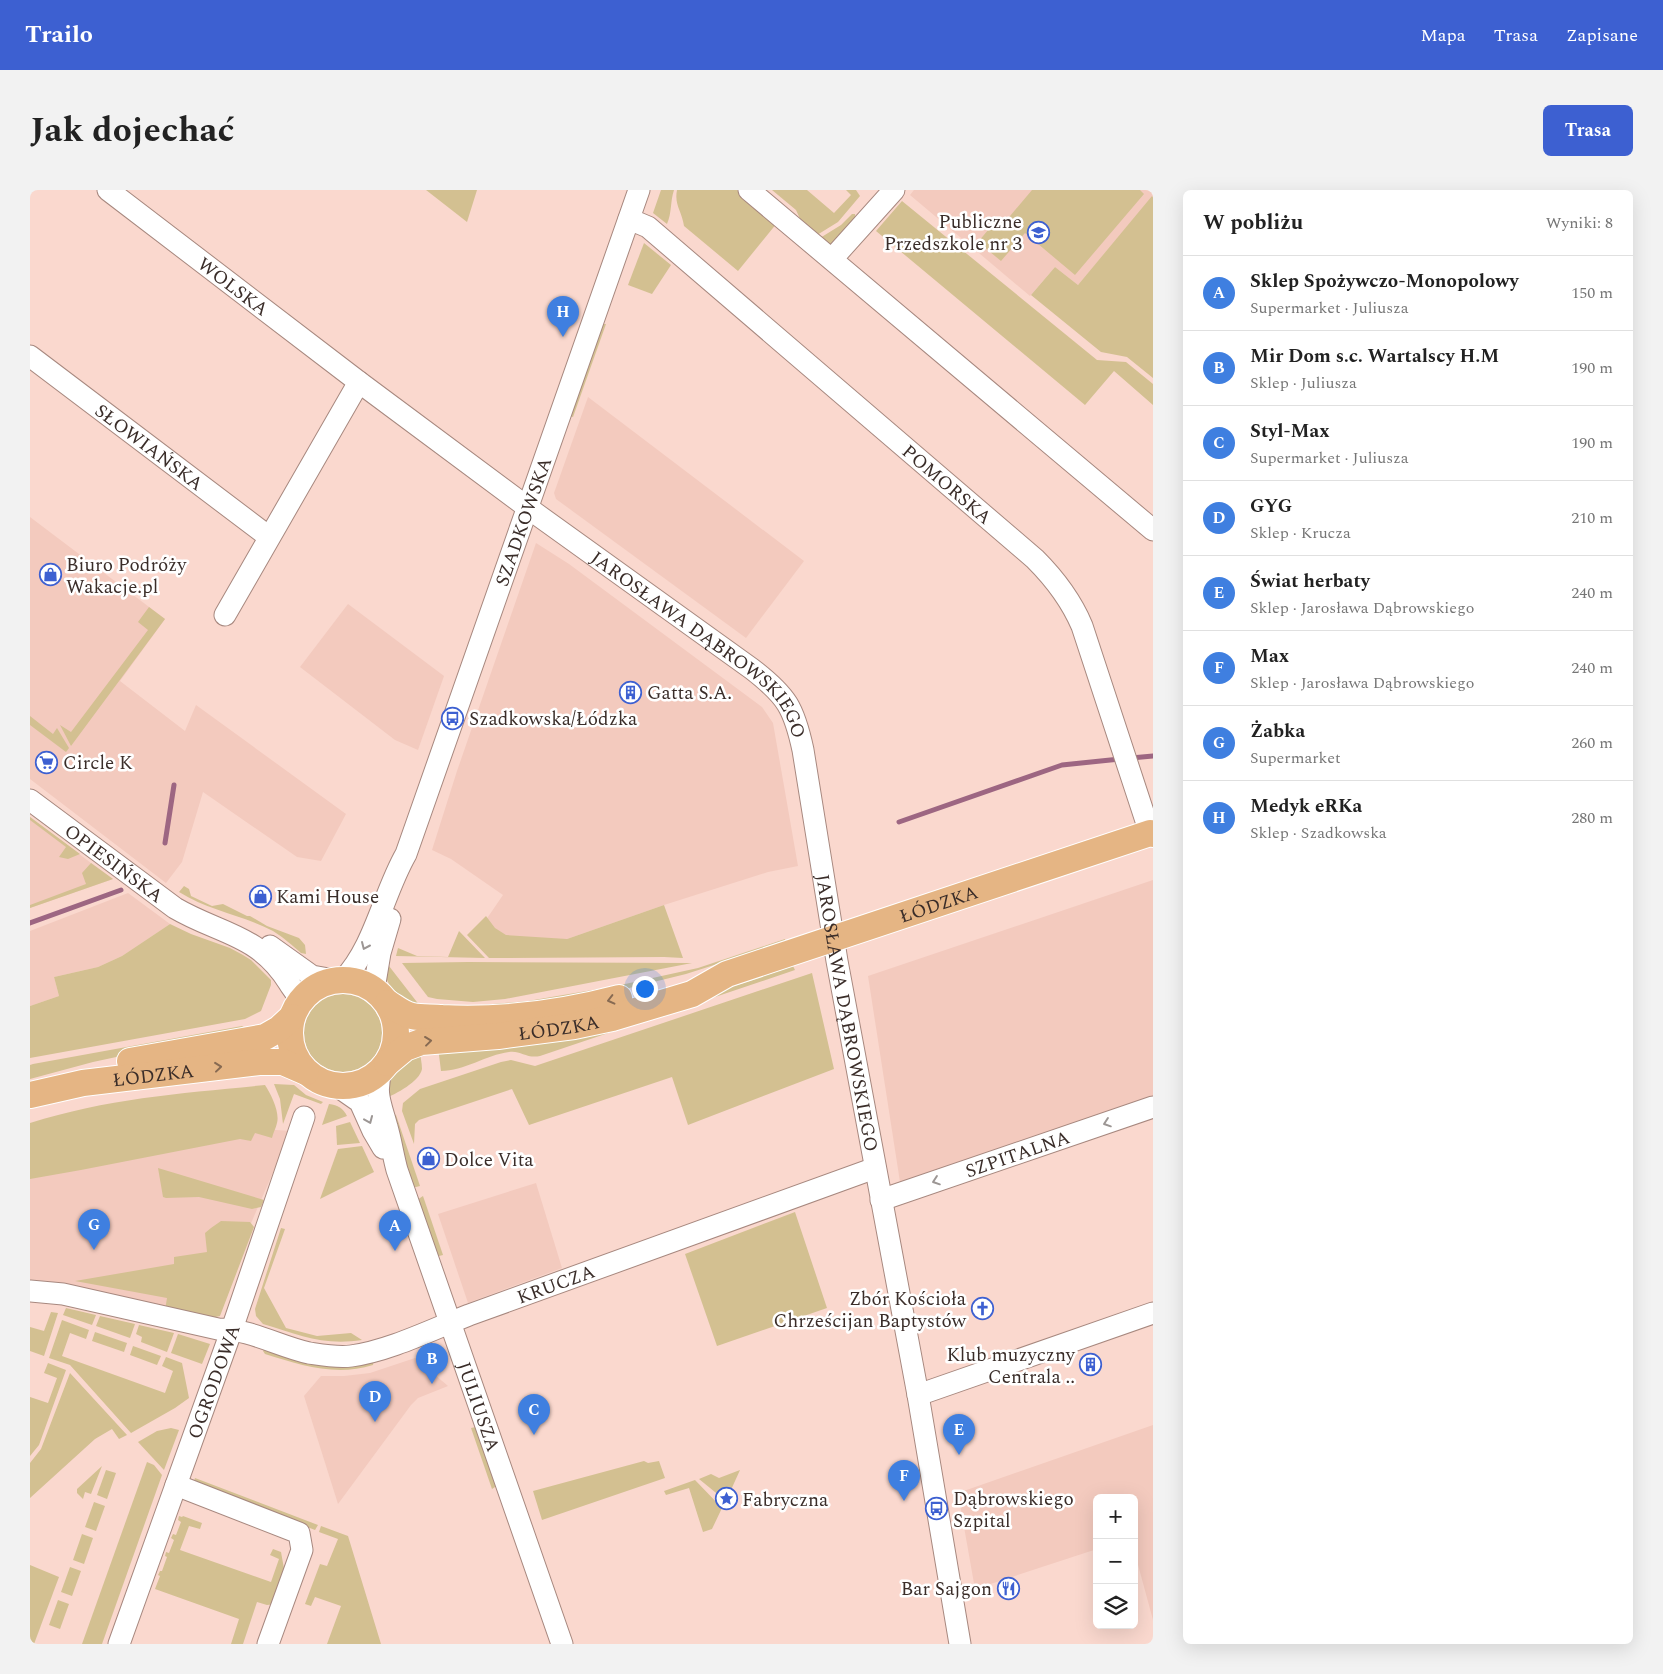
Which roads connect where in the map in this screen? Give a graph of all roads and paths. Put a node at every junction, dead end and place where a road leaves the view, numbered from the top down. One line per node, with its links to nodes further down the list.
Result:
1 (108, 190): 8 (street, WOLSKA)
2 (639, 190): 5 (street, SZADKOWSKA)
3 (749, 190): 6 (street)
4 (894, 190): 6 (street)
5 (629, 219): 9 (street, SZADKOWSKA); 14 (street, POMORSKA)
6 (832, 259): 10 (street)
7 (30, 356): 11 (street, SŁOWIAŃSKA)
8 (359, 382): 9 (street, WOLSKA); 11 (street)
9 (528, 508): 15 (street, SZADKOWSKA); 17 (street, JAROSŁAWA DĄBROWSKIEGO)
10 (1153, 530)
11 (269, 537): 12 (street)
12 (225, 615)
13 (30, 800): 16 (street, OPIESIŃSKA)
14 (1152, 832): 17 (main road, ŁÓDZKA)
15 (406, 854): 19 (street, SZADKOWSKA, one-way to 19); 20 (street, SZADKOWSKA)
16 (200, 920): 19 (street, OPIESIŃSKA); 21 (street, OPIESIŃSKA)
17 (834, 938): 18 (main road, ŁÓDZKA); 29 (street, JAROSŁAWA DĄBROWSKIEGO)
18 (727, 974): 20 (main road, ŁÓDZKA, one-way to 20); 22 (main road, ŁÓDZKA, one-way to 18)
19 (339, 980): 20 (main road); 21 (main road)
20 (381, 996): 22 (main road)
21 (296, 1010): 23 (main road); 24 (main road, ŁÓDZKA)
22 (384, 1066): 25 (main road); 30 (street, JULIUSZA)
23 (306, 1072): 25 (main road); 26 (main road, ŁÓDZKA, one-way to 23)
24 (30, 1086)
25 (337, 1086): 30 (street, JULIUSZA, one-way to 30)
26 (30, 1095)
27 (1153, 1107): 31 (street, SZPITALNA, one-way to 31)
28 (304, 1117): 35 (street, OGRODOWA)
29 (875, 1168): 31 (street, JAROSŁAWA DĄBROWSKIEGO); 34 (street, KRUCZA)
30 (396, 1170): 34 (street, JULIUSZA)
31 (882, 1200): 36 (street, JAROSŁAWA DĄBROWSKIEGO)
32 (30, 1291): 35 (street, KRUCZA)
33 (1153, 1313): 36 (street)
34 (450, 1323): 35 (street, KRUCZA); 40 (street, JULIUSZA)
35 (232, 1329): 37 (street, OGRODOWA)
36 (918, 1395): 41 (street, JAROSŁAWA DĄBROWSKIEGO)
37 (176, 1485): 38 (street, OGRODOWA); 39 (street)
38 (118, 1644)
39 (268, 1644)
40 (562, 1644)
41 (960, 1644)

